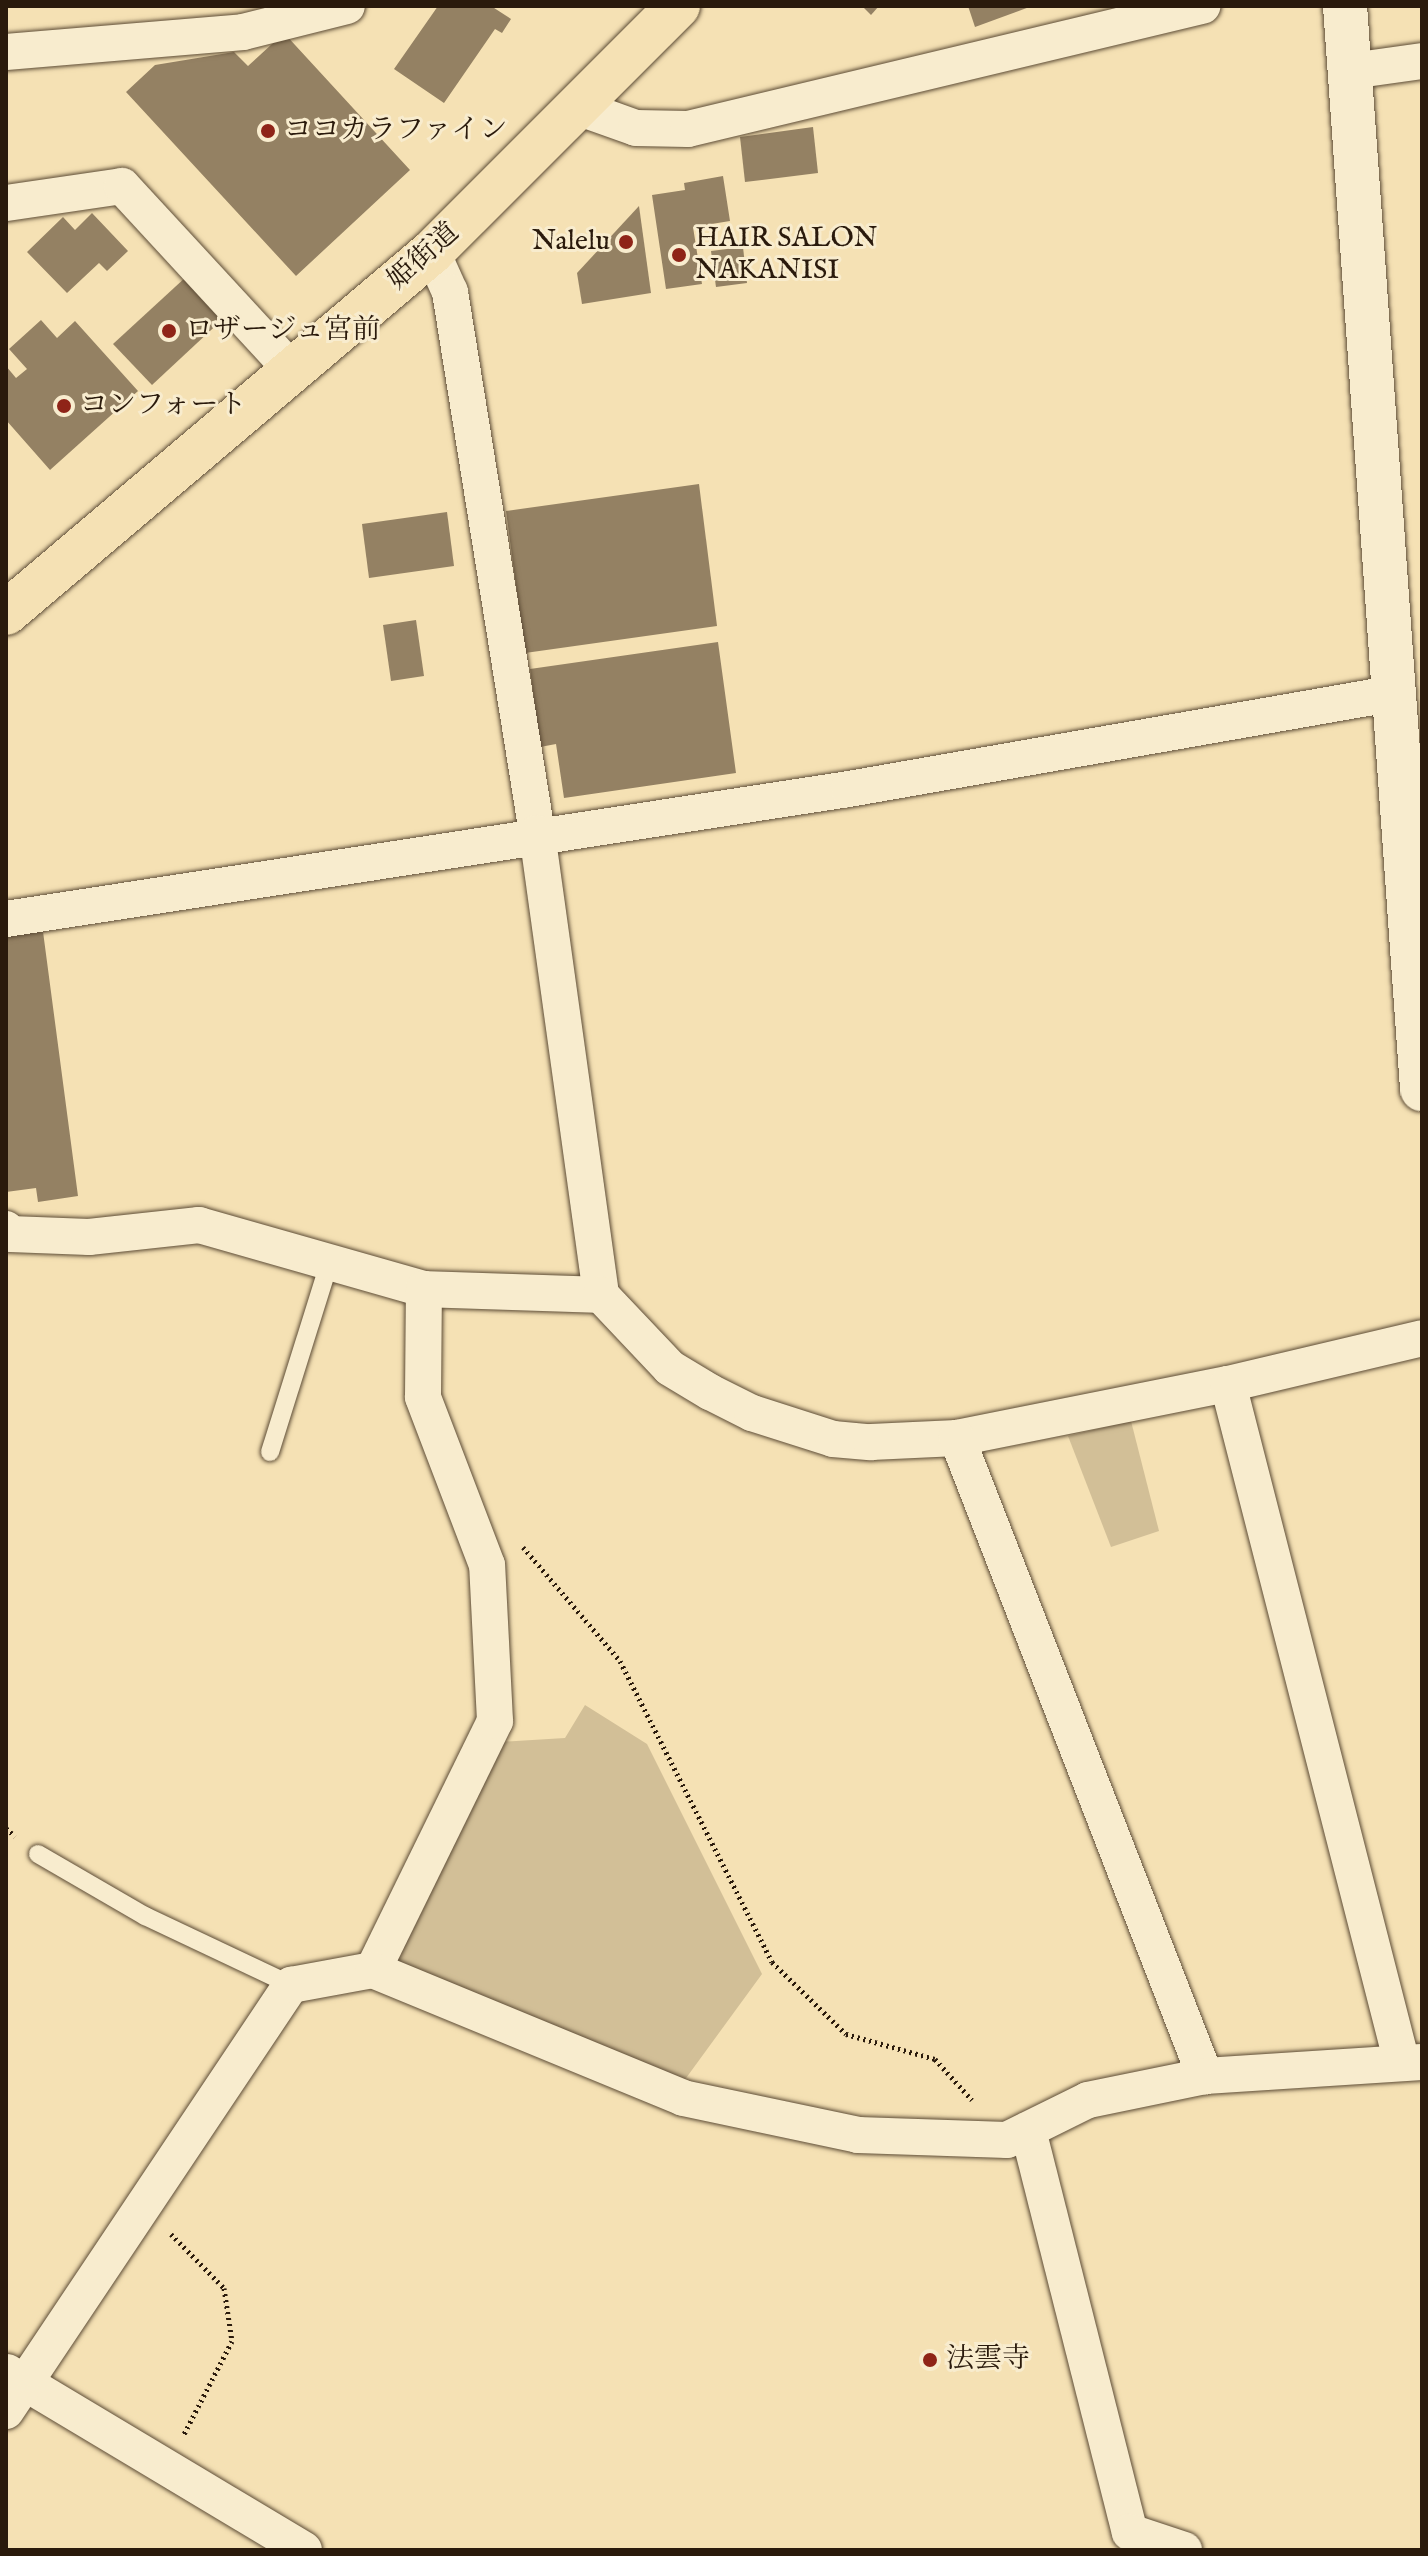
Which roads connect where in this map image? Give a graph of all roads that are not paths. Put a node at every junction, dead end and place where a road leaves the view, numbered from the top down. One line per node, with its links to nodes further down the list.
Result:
1 (347, 6): 5 (street)
2 (678, 6): 8 (main road, 姫街道)
3 (1202, 6): 8 (street)
4 (1345, 6): 7 (street)
5 (6, 52)
6 (1422, 61): 7 (street)
7 (1351, 71): 13 (street)
8 (580, 108): 10 (main road, 姫街道)
9 (6, 203): 11 (street)
10 (432, 252): 11 (main road, 姫街道); 14 (street)
11 (292, 370): 12 (main road, 姫街道)
12 (6, 613)
13 (1390, 694): 14 (street); 16 (street)
14 (537, 833): 15 (street); 20 (street)
15 (6, 919)
16 (1422, 1089)
17 (6, 1229): 18 (street)
18 (330, 1261): 19 (street); 24 (lane)
19 (424, 1289): 20 (street); 26 (street)
20 (601, 1295): 23 (street)
21 (1422, 1338): 22 (street)
22 (1228, 1384): 23 (street); 28 (street)
23 (957, 1438): 29 (street)
24 (270, 1452)
25 (38, 1854): 27 (lane)
26 (373, 1970): 27 (street); 30 (street)
27 (291, 1985): 31 (street)
28 (1412, 2062): 29 (street)
29 (1205, 2076): 30 (street)
30 (1018, 2135): 32 (street)
31 (13, 2388): 33 (street)
32 (1120, 2541): 34 (street)
33 (304, 2550)
34 (1184, 2550)

